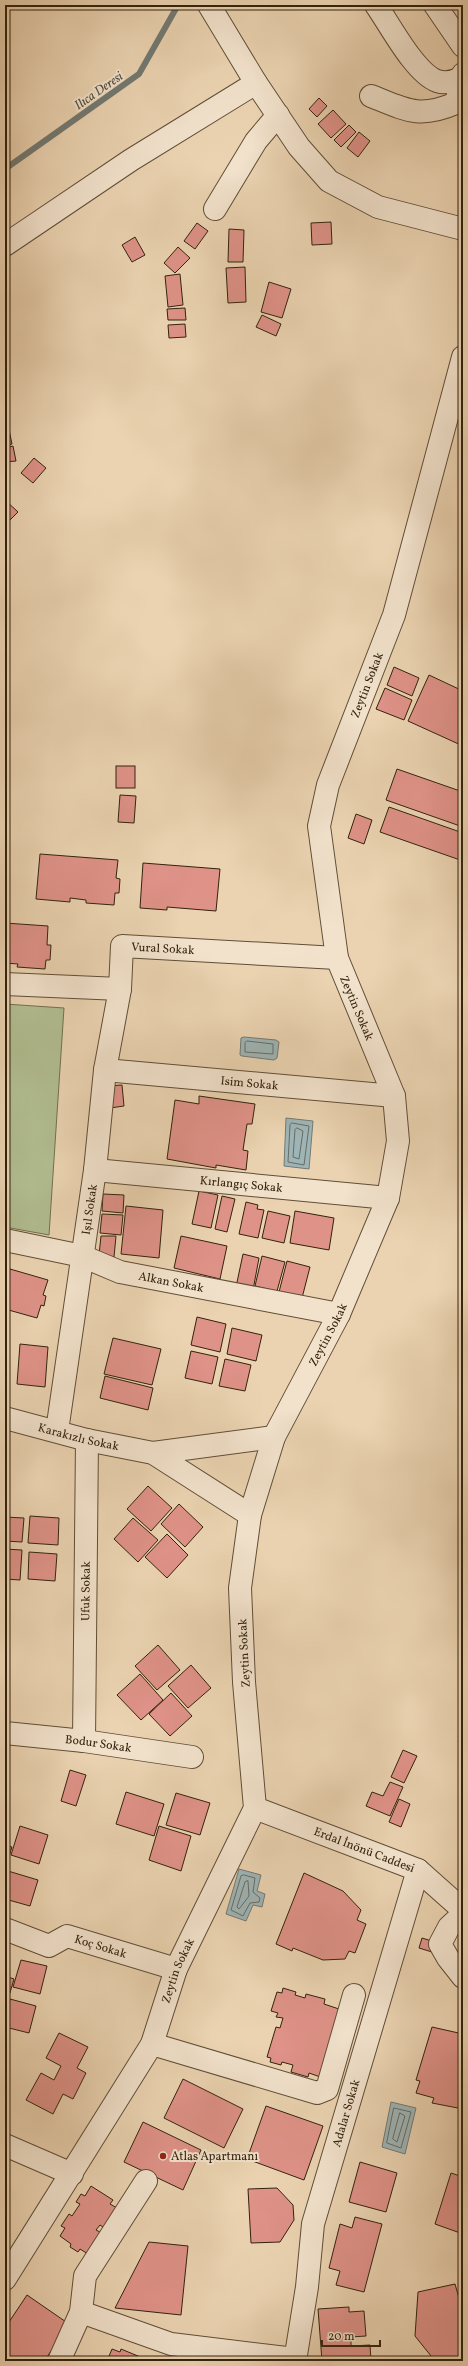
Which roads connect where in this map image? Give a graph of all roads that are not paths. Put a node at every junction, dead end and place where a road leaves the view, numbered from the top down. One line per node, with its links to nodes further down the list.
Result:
1 (376, 5): 5 (street)
2 (435, 5): 4 (street)
3 (215, 9): 6 (street)
4 (463, 46)
5 (462, 76): 7 (street)
6 (256, 83): 8 (street); 11 (street)
7 (371, 96)
8 (278, 115): 9 (street); 10 (street)
9 (215, 209)
10 (463, 229)
11 (5, 245)
12 (463, 357): 13 (street, Zeytin Sokak)
13 (337, 958): 15 (street, Vural Sokak); 17 (street, Zeytin Sokak)
14 (5, 984): 15 (street)
15 (120, 989): 16 (street, Işıl Sokak)
16 (105, 1070): 17 (street, Isim Sokak); 18 (street, Işıl Sokak)
17 (394, 1096): 19 (street, Zeytin Sokak)
18 (95, 1170): 19 (street, Kırlangıç Sokak); 21 (street, Işıl Sokak)
19 (388, 1198): 22 (street, Zeytin Sokak)
20 (5, 1240): 21 (street, Alkan Sokak)
21 (82, 1256): 22 (street, Alkan Sokak); 24 (street, Işıl Sokak)
22 (339, 1314): 25 (street, Zeytin Sokak)
23 (5, 1418): 24 (street, Karakızlı Sokak)
24 (57, 1431): 26 (street, Karakızlı Sokak)
25 (274, 1437): 27 (street, Karakızlı Sokak); 28 (street, Zeytin Sokak)
26 (88, 1440): 27 (street, Karakızlı Sokak); 30 (street, Ufuk Sokak)
27 (153, 1453): 28 (street, Karakızlı Sokak)
28 (250, 1515): 32 (street, Zeytin Sokak)
29 (5, 1733): 30 (street, Bodur Sokak)
30 (84, 1741): 31 (street, Bodur Sokak)
31 (192, 1757)
32 (255, 1808): 33 (street, Erdal İnönü Caddesi); 37 (street, Zeytin Sokak)
33 (418, 1870): 34 (street, Erdal İnönü Caddesi); 46 (street, Adalar Sokak)
34 (463, 1910)
35 (463, 1914): 38 (street)
36 (5, 1928): 37 (street, Koç Sokak)
37 (176, 1969): 40 (street, Zeytin Sokak)
38 (463, 1977)
39 (354, 1995): 40 (street)
40 (152, 2044): 42 (street, Zeytin Sokak)
41 (5, 2145): 42 (street)
42 (72, 2174): 44 (street, Zeytin Sokak)
43 (146, 2181): 45 (street)
44 (5, 2279)
45 (81, 2312): 46 (street); 47 (street)
46 (295, 2360)
47 (59, 2361)

